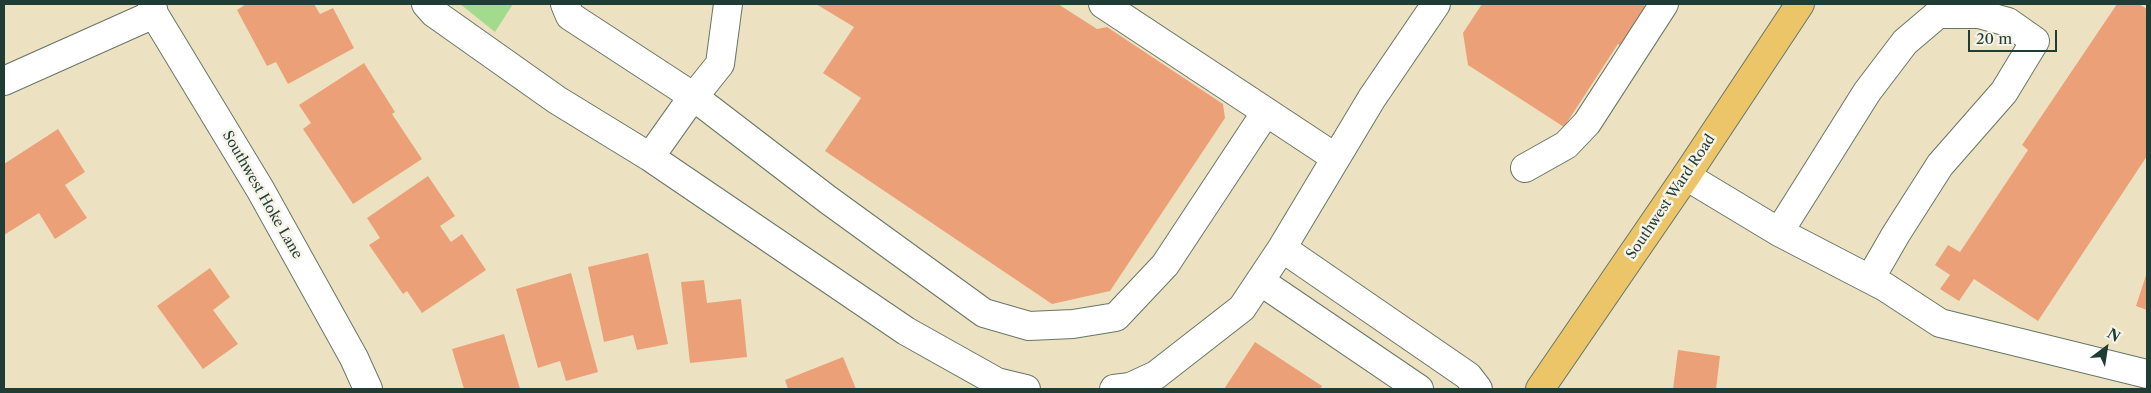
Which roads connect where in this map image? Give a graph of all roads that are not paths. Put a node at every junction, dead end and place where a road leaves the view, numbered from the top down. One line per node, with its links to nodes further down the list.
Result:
1 (426, 4): 12 (street)
2 (564, 4): 10 (street)
3 (728, 4): 10 (street)
4 (1104, 4): 11 (street)
5 (1436, 4): 13 (street)
6 (1664, 4): 14 (street)
7 (1800, 4): 15 (main road, Southwest Ward Road)
8 (153, 9): 9 (street); 22 (street, Southwest Hoke Lane)
9 (4, 81)
10 (694, 97): 11 (street); 12 (street)
11 (1266, 112): 13 (street)
12 (650, 157): 23 (street)
13 (1336, 158): 17 (street)
14 (1525, 168)
15 (1686, 176): 16 (street); 26 (main road, Southwest Ward Road)
16 (1779, 232): 18 (street); 18 (street)
17 (1282, 248): 19 (street); 25 (street)
18 (1870, 279): 20 (street)
19 (1260, 282): 21 (street); 24 (street)
20 (2147, 374)
21 (1125, 388)
22 (368, 389)
23 (1026, 389)
24 (1419, 389)
25 (1478, 389)
26 (1540, 389)

